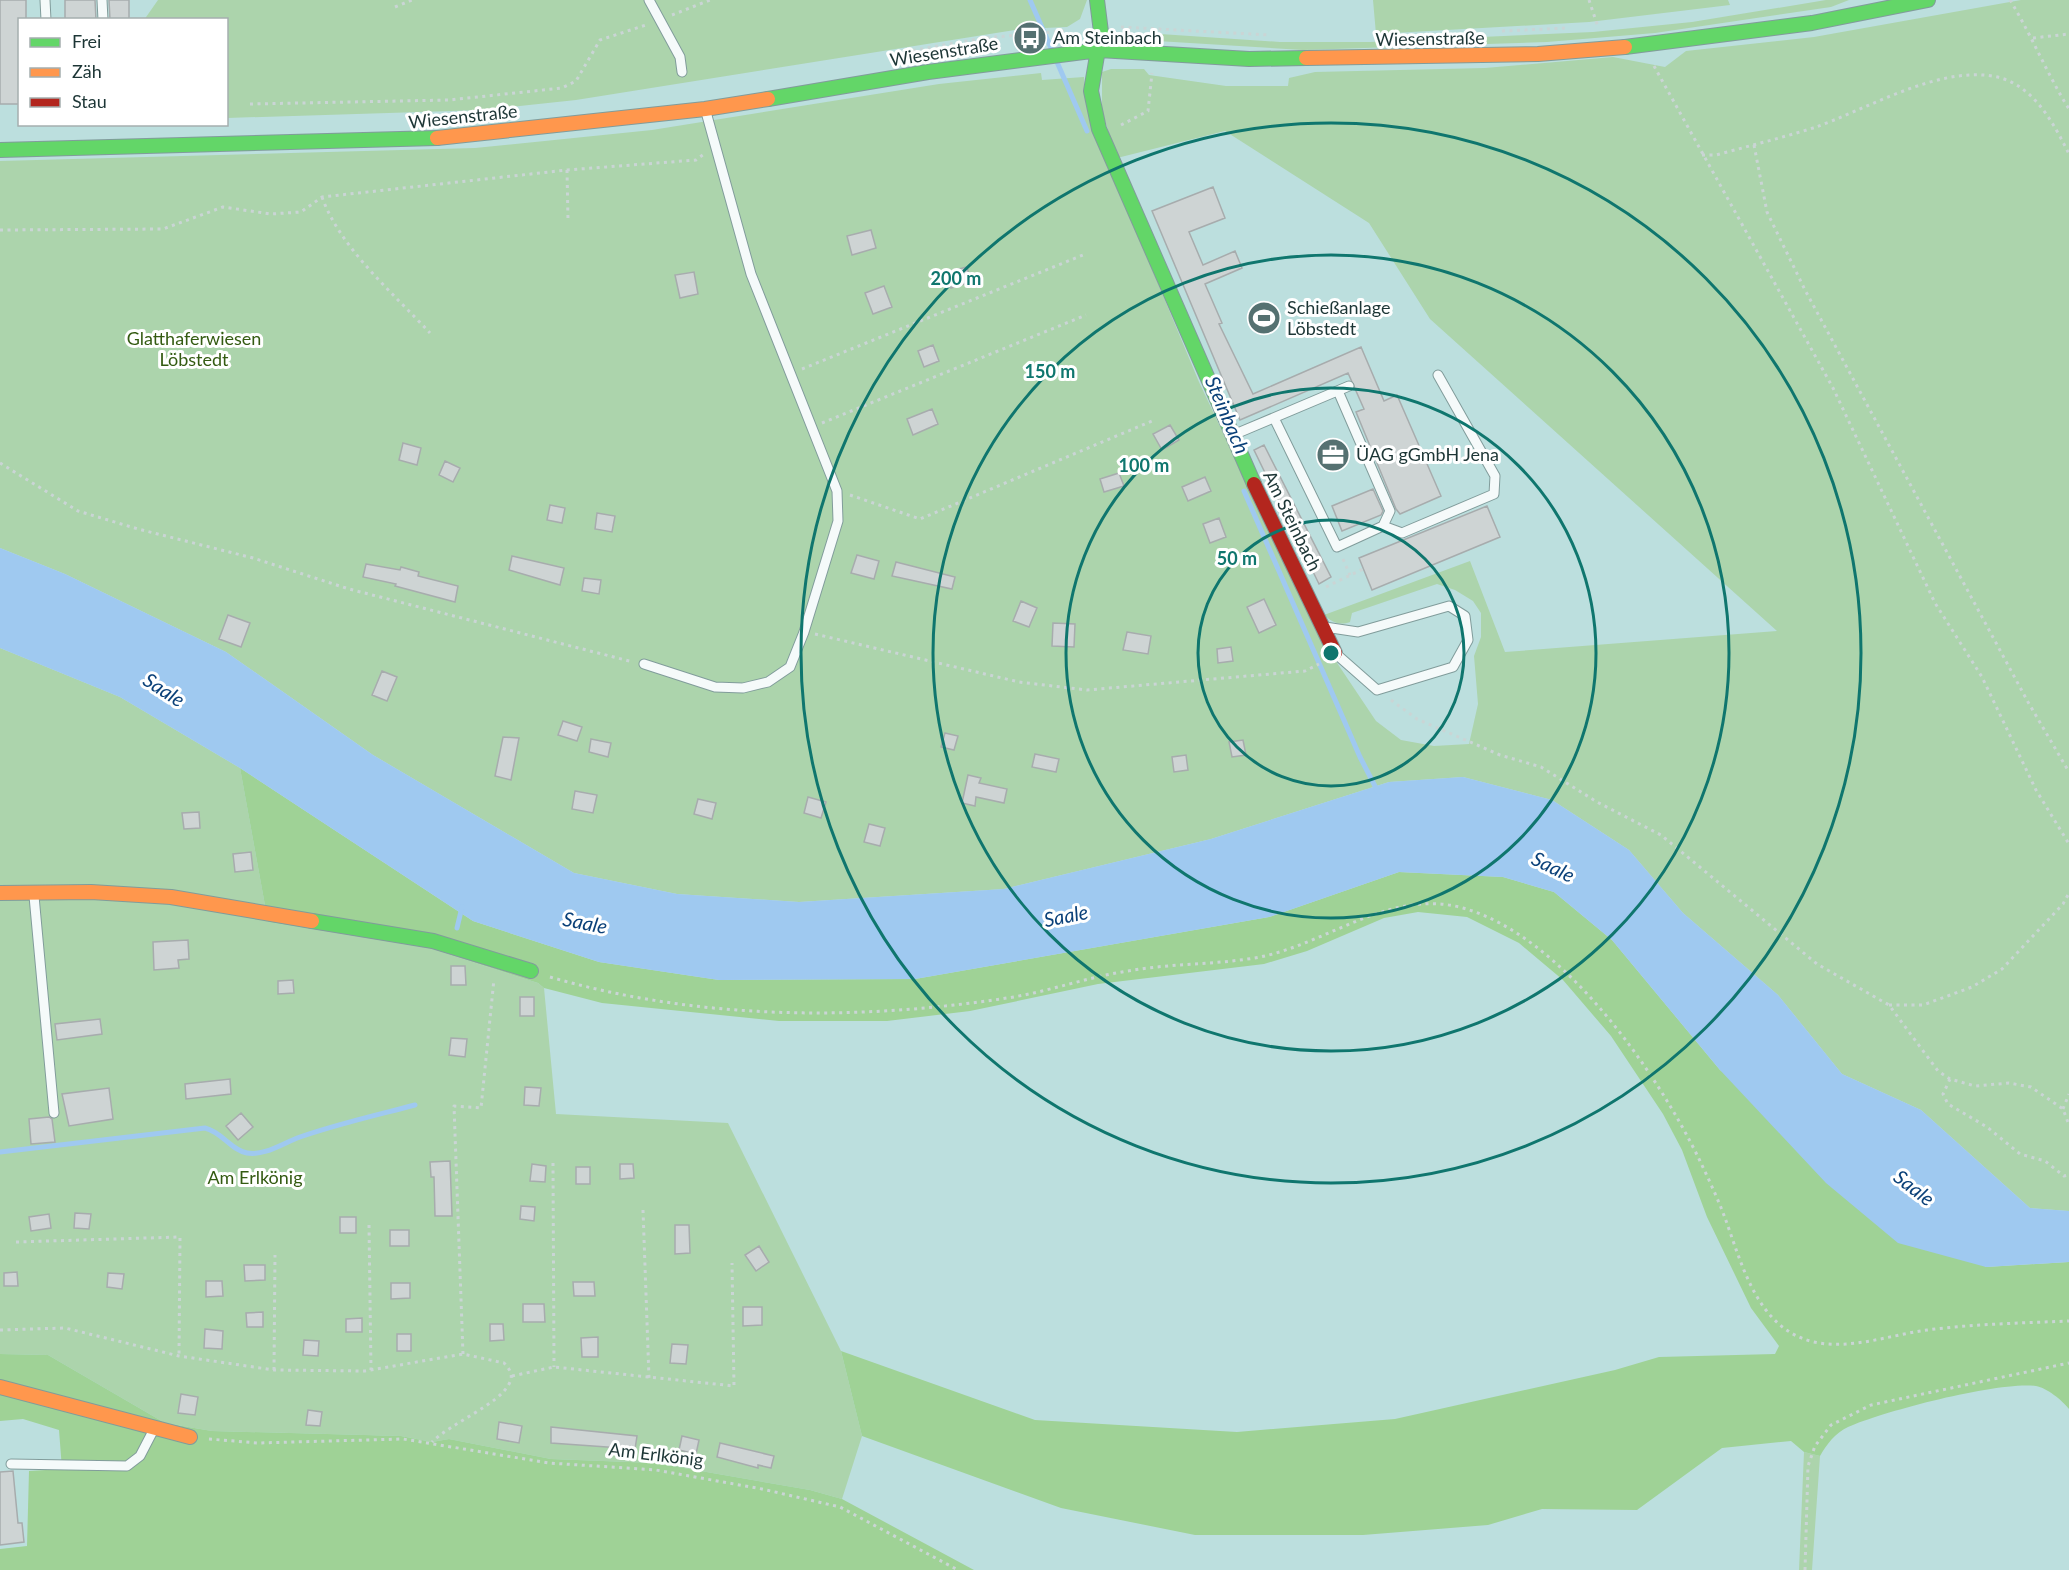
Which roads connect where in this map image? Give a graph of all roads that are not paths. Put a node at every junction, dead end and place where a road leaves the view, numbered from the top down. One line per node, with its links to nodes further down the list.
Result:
1 (45, 0): 6 (lane)
2 (102, 0): 7 (lane)
3 (649, 0): 9 (lane)
4 (1097, 0): 8 (street, Am Steinbach)
5 (1928, 0): 8 (street, Wiesenstraße)
6 (46, 18)
7 (103, 18)
8 (1099, 50): 10 (street, Wiesenstraße); 16 (street, Am Steinbach)
9 (682, 72)
10 (705, 109): 11 (street, Wiesenstraße); 20 (lane)
11 (0, 150)
12 (1438, 375): 17 (lane)
13 (1349, 386): 14 (lane)
14 (1338, 391): 15 (lane); 17 (lane)
15 (1274, 418): 16 (lane); 17 (lane)
16 (1231, 436): 18 (street, Am Steinbach)
17 (1383, 526)
18 (1323, 626): 19 (street, Am Steinbach); 19 (lane)
19 (1335, 652)
20 (644, 664)
21 (0, 893): 22 (street)
22 (34, 893): 23 (street); 24 (lane)
23 (531, 971)
24 (54, 1113)
25 (0, 1387): 26 (street)
26 (155, 1428): 27 (street); 28 (lane)
27 (190, 1437)
28 (11, 1464)

